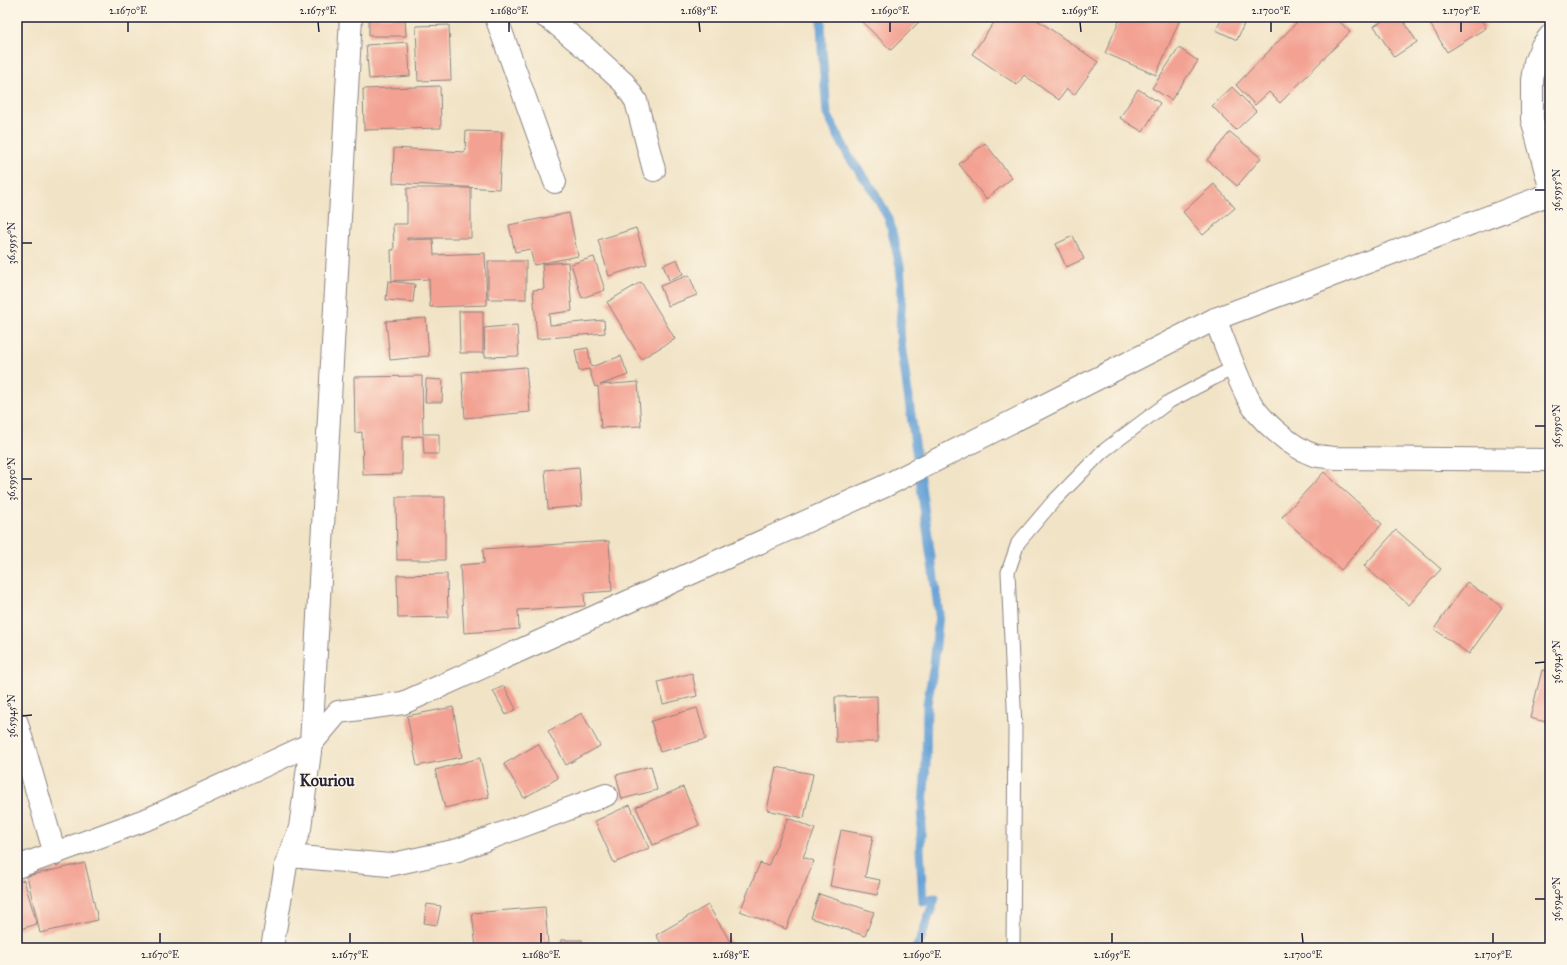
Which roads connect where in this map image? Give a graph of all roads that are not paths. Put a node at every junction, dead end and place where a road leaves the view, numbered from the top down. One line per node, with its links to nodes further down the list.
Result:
1 (350, 17): 13 (street)
2 (496, 17): 6 (street)
3 (546, 17): 5 (street)
4 (1550, 36): 7 (street)
5 (654, 170)
6 (555, 182)
7 (1550, 187)
8 (1550, 194): 9 (street)
9 (1215, 319): 10 (street); 13 (street)
10 (1236, 368): 11 (street); 19 (lane)
11 (1550, 460)
12 (17, 724): 15 (street)
13 (311, 744): 15 (street); 16 (street)
14 (606, 795): 16 (street)
15 (55, 854): 17 (street)
16 (290, 856): 18 (street)
17 (17, 867)
18 (272, 948)
19 (1013, 948)

